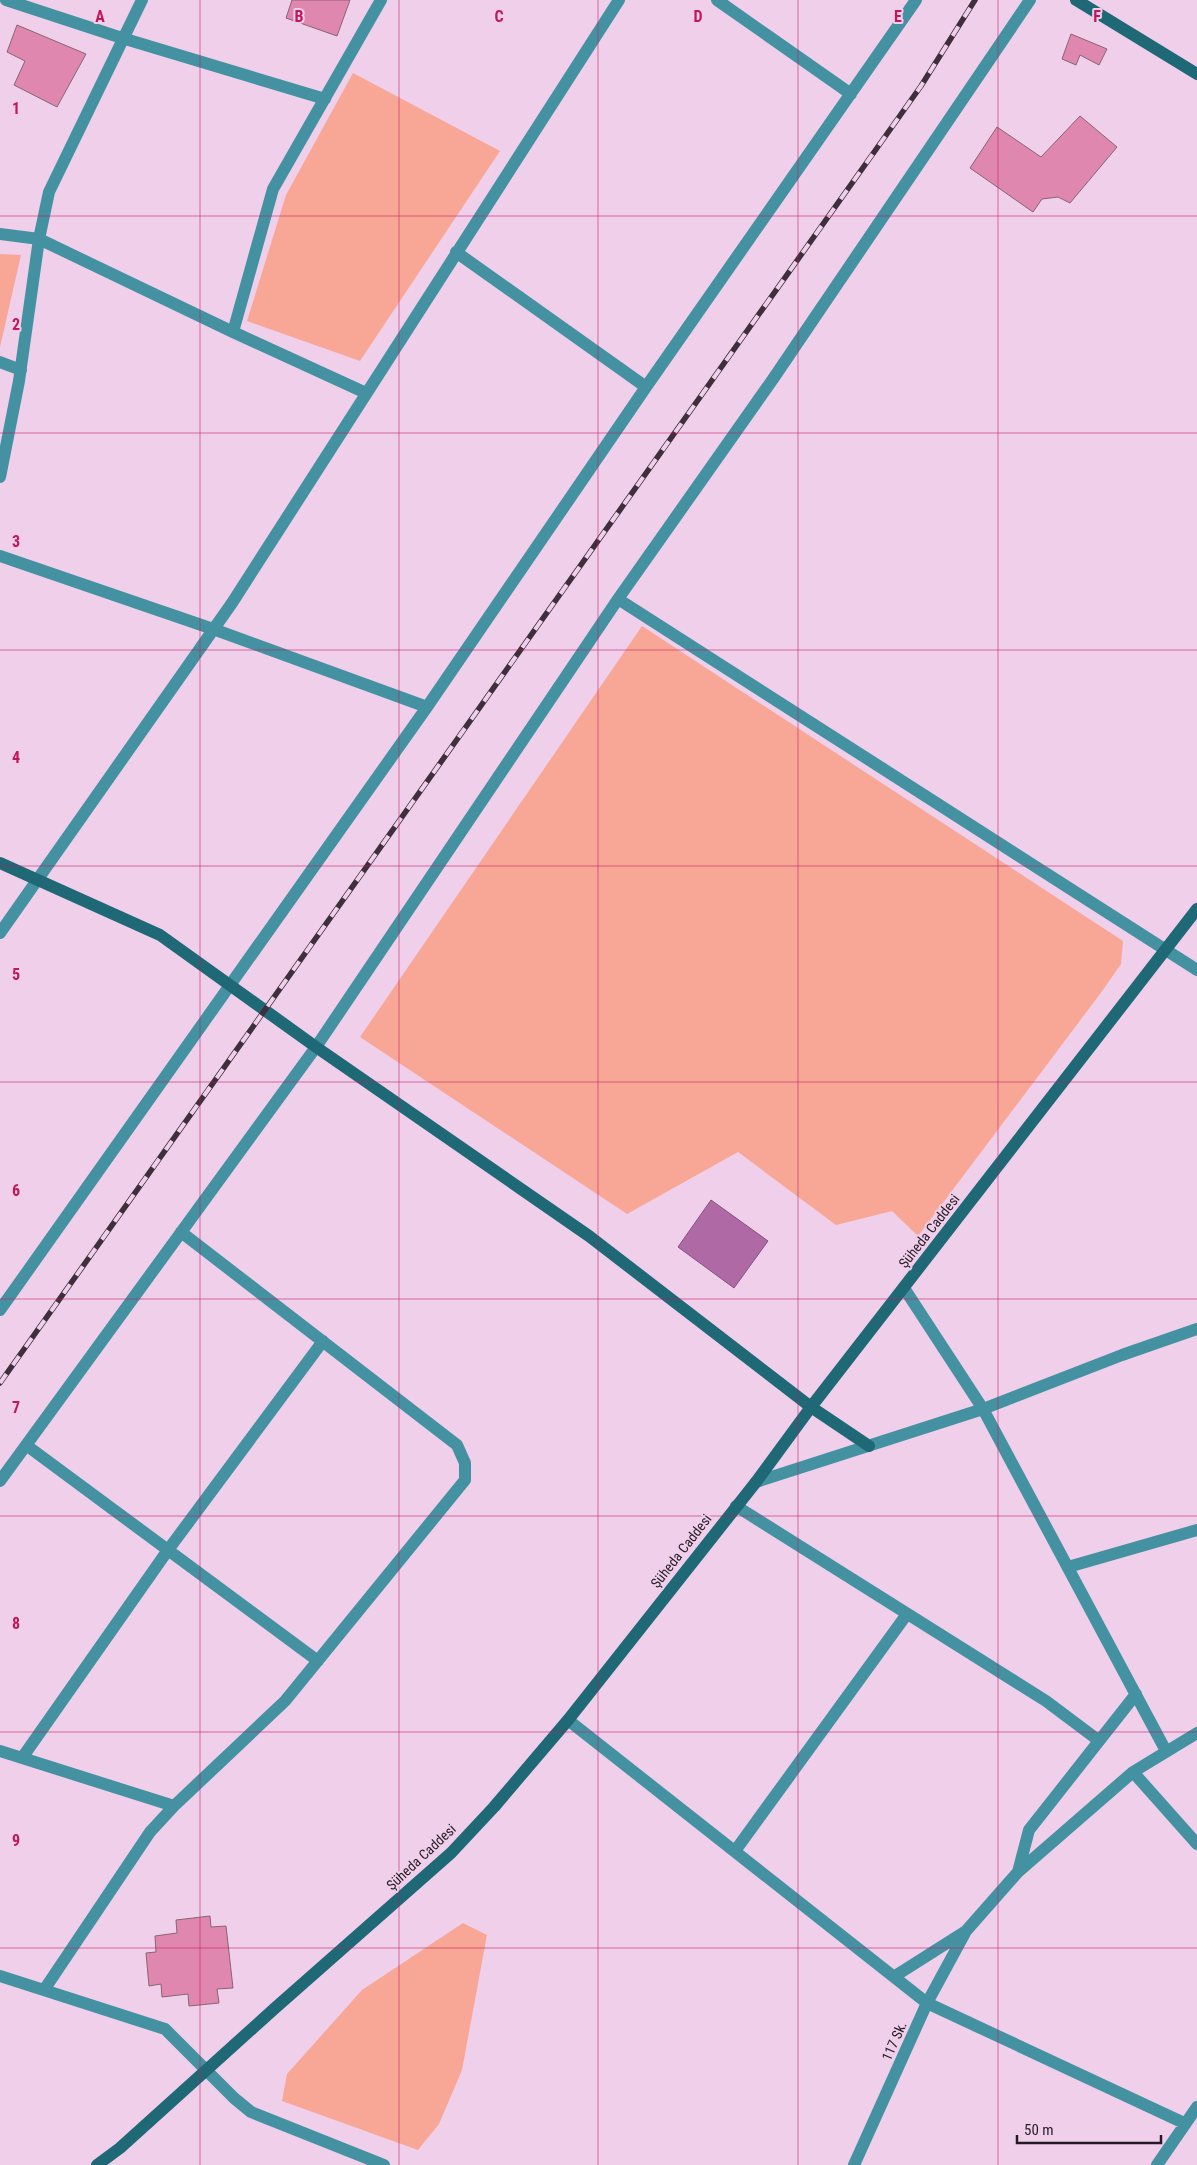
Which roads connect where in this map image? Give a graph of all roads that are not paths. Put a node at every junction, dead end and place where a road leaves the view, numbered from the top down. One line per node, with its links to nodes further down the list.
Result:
1 (6, 0): 9 (street)
2 (142, 0): 9 (street)
3 (381, 0): 12 (street)
4 (619, 0): 15 (street)
5 (716, 0): 11 (street)
6 (916, 0): 11 (street)
7 (1030, 0): 23 (street)
8 (1076, 0): 10 (main road)
9 (122, 38): 12 (street); 14 (street)
10 (1197, 74)
11 (850, 94): 19 (street)
12 (325, 99): 16 (street)
13 (0, 234): 14 (street)
14 (39, 238): 16 (street); 18 (street)
15 (456, 252): 19 (street); 20 (street)
16 (233, 332): 20 (street)
17 (0, 362): 18 (street)
18 (21, 370): 21 (street)
19 (646, 387): 25 (street)
20 (366, 393): 24 (street)
21 (0, 477)
22 (0, 556): 24 (street)
23 (618, 598): 30 (street); 33 (street)
24 (213, 629): 25 (street); 27 (street)
25 (427, 707): 32 (street)
26 (0, 864): 27 (main road)
27 (38, 879): 29 (street); 32 (main road)
28 (1197, 909): 30 (main road, Şüheda Caddesi)
29 (0, 933)
30 (1165, 950): 31 (street); 35 (main road, Şüheda Caddesi)
31 (1197, 970)
32 (232, 985): 33 (main road); 36 (street)
33 (316, 1047): 34 (street); 39 (main road)
34 (181, 1232): 38 (street); 41 (street)
35 (904, 1288): 39 (main road, Şüheda Caddesi); 40 (street)
36 (0, 1310)
37 (1197, 1329): 40 (street)
38 (323, 1341): 47 (street); 50 (street)
39 (812, 1407): 42 (main road); 44 (main road, Şüheda Caddesi)
40 (983, 1409): 42 (street); 48 (street)
41 (26, 1445): 43 (street); 47 (street)
42 (869, 1446): 44 (street)
43 (0, 1481)
44 (756, 1482): 45 (main road, Şüheda Caddesi)
45 (736, 1506): 49 (street); 52 (main road, Şüheda Caddesi)
46 (1197, 1530): 48 (street)
47 (168, 1550): 50 (street); 57 (street)
48 (1068, 1567): 51 (street)
49 (908, 1614): 54 (street); 61 (street)
50 (318, 1660): 59 (street)
51 (1136, 1694): 54 (street); 56 (street)
52 (568, 1720): 61 (street); 68 (main road, Şüheda Caddesi)
53 (1197, 1733): 56 (street)
54 (1098, 1740): 62 (street)
55 (0, 1751): 57 (street)
56 (1166, 1751): 58 (street)
57 (22, 1758): 59 (street)
58 (1133, 1772): 60 (street); 62 (street)
59 (174, 1806): 66 (street)
60 (1197, 1844)
61 (734, 1851): 65 (street)
62 (1018, 1872): 63 (street)
63 (966, 1931): 65 (street); 67 (street, 117 Sk.)
64 (0, 1976): 66 (street)
65 (895, 1976): 67 (street)
66 (44, 1990): 68 (street)
67 (927, 2003): 70 (street); 75 (street, 117 Sk.)
68 (207, 2070): 71 (main road, Şüheda Caddesi); 74 (street)
69 (1197, 2107): 70 (street)
70 (1184, 2123): 76 (street)
71 (120, 2148): 72 (main road); 73 (main road)
72 (97, 2165)
73 (107, 2165)
74 (384, 2165)
75 (854, 2165)
76 (1157, 2165)

